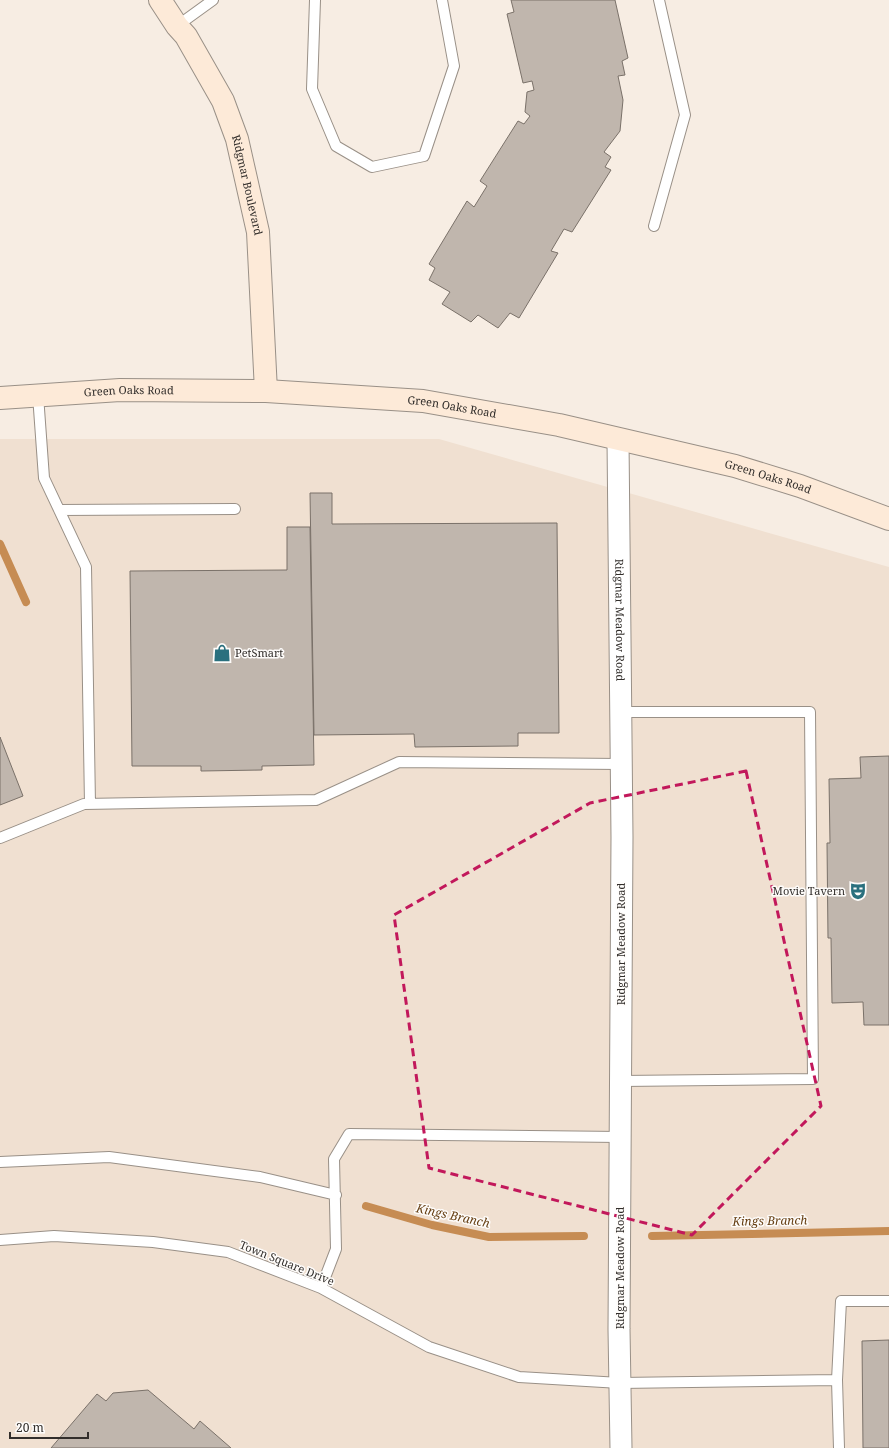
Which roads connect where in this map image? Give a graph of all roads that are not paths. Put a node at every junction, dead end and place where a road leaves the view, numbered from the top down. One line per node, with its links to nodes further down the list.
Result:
1 (160, 0): 6 (main road, Ridgmar Boulevard)
2 (213, 0): 6 (lane)
3 (442, 0): 5 (lane)
4 (660, 0): 7 (lane)
5 (311, 1)
6 (177, 26): 8 (main road, Ridgmar Boulevard)
7 (654, 226)
8 (266, 391): 9 (main road, Green Oaks Road); 11 (main road, Green Oaks Road)
9 (38, 395): 10 (main road, Green Oaks Road); 13 (lane)
10 (0, 398)
11 (618, 440): 14 (main road, Green Oaks Road); 15 (street, Ridgmar Meadow Road)
12 (234, 509): 13 (lane)
13 (59, 510): 17 (lane)
14 (889, 519)
15 (621, 712): 16 (street, Ridgmar Meadow Road); 19 (lane)
16 (621, 764): 17 (lane); 19 (street, Ridgmar Meadow Road)
17 (90, 804): 18 (lane)
18 (0, 838)
19 (621, 1081): 20 (street, Ridgmar Meadow Road)
20 (620, 1137): 22 (lane); 27 (street, Ridgmar Meadow Road)
21 (0, 1162): 22 (lane)
22 (336, 1195): 24 (lane)
23 (0, 1240): 24 (lane, Town Square Drive)
24 (321, 1288): 27 (lane, Town Square Drive)
25 (889, 1301): 26 (lane)
26 (837, 1380): 27 (lane, Town Square Drive); 29 (lane)
27 (620, 1383): 28 (street, Ridgmar Meadow Road)
28 (620, 1448)
29 (839, 1448)

